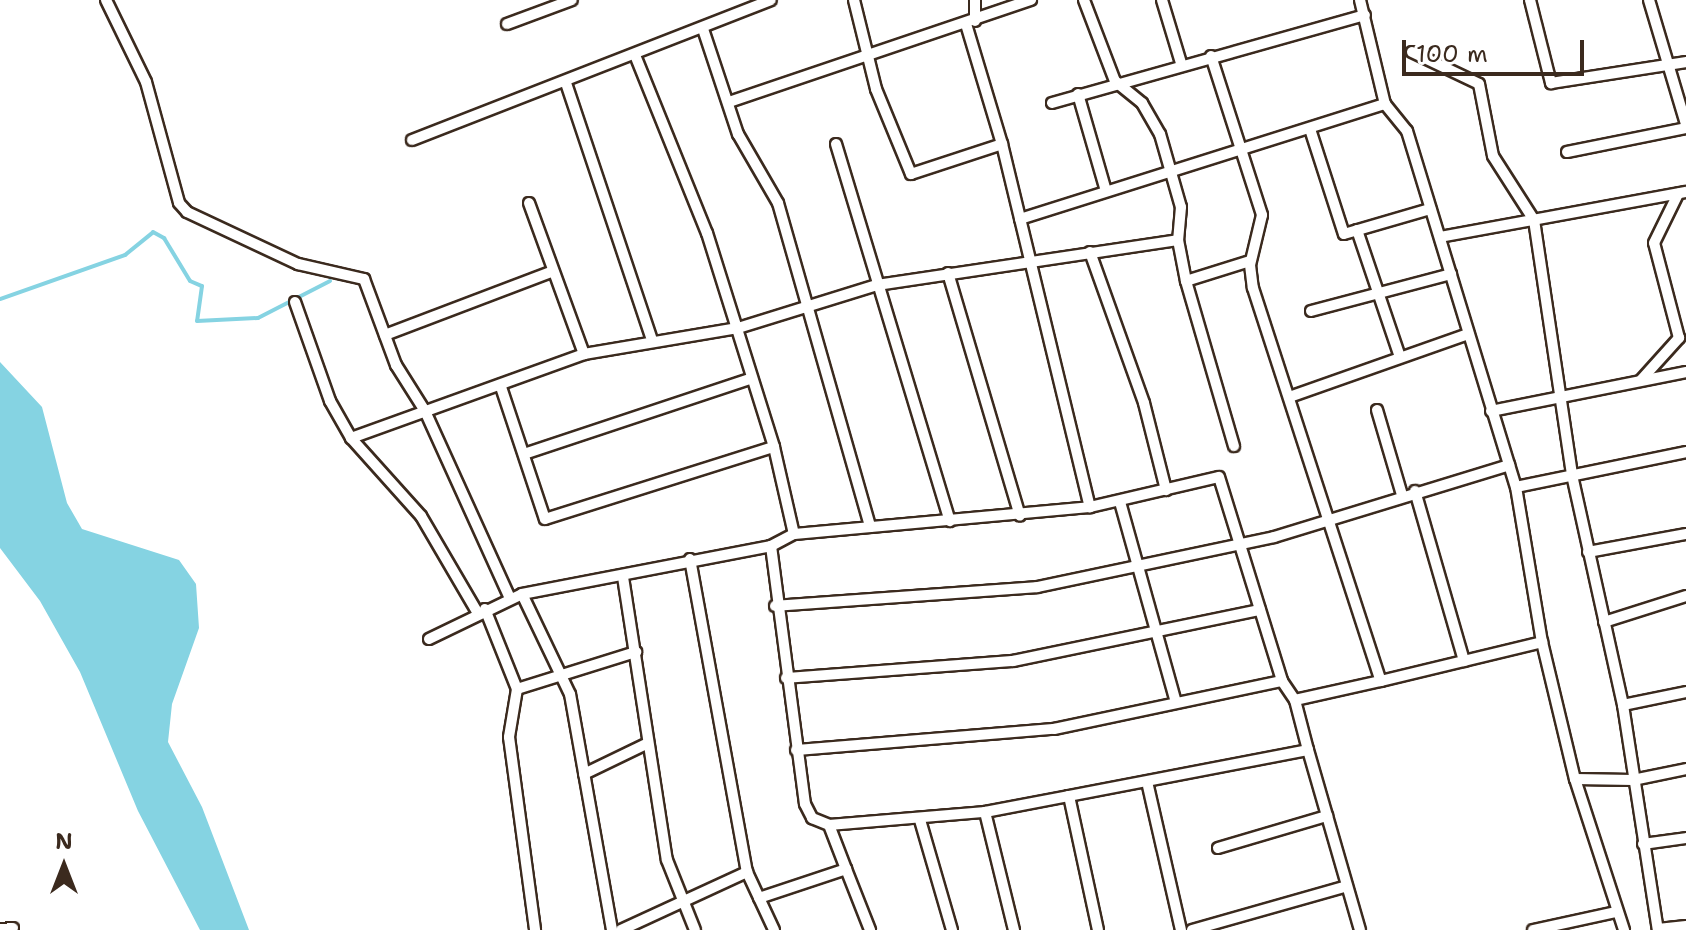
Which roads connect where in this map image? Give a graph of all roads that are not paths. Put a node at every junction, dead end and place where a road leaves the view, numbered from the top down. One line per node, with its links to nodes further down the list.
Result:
1 (106, 0): 60 (street)
2 (572, 0): 14 (street)
3 (771, 0): 15 (street)
4 (854, 0): 19 (street)
5 (975, 0): 13 (street)
6 (1031, 0): 13 (street)
7 (1084, 0): 23 (street)
8 (1162, 0): 21 (street)
9 (1360, 0): 12 (street)
10 (1530, 0): 22 (street)
11 (1649, 0): 22 (street)
12 (1365, 15): 18 (street); 28 (street)
13 (970, 22): 19 (street); 33 (street)
14 (507, 24)
15 (703, 29): 17 (street); 26 (street)
16 (1412, 52): 42 (street)
17 (635, 55): 24 (street); 58 (street)
18 (1211, 56): 21 (street); 34 (street)
19 (867, 57): 26 (street); 33 (street)
20 (1686, 62): 22 (street)
21 (1181, 63): 23 (street)
22 (1668, 65): 29 (street)
23 (1115, 81): 25 (street); 36 (street)
24 (566, 83): 31 (street); 61 (street)
25 (1078, 94): 27 (street); 37 (street)
26 (729, 102): 56 (street)
27 (1052, 103)
28 (1385, 104): 30 (street); 40 (street)
29 (1686, 126): 35 (street)
30 (1310, 129): 34 (street); 43 (street)
31 (412, 140)
32 (836, 144): 53 (street)
33 (1002, 144): 41 (street)
34 (1243, 148): 36 (street); 48 (street)
35 (1567, 152)
36 (1171, 170): 37 (street); 45 (street)
37 (1106, 191): 41 (street)
38 (1682, 193): 42 (street); 66 (street)
39 (529, 203): 49 (street)
40 (1430, 209): 43 (street); 44 (street)
41 (1020, 219): 47 (street)
42 (1534, 220): 44 (street); 68 (street)
43 (1357, 230): 54 (street)
44 (1440, 237): 51 (street)
45 (1178, 240): 46 (street); 52 (street)
46 (1090, 252): 47 (street); 81 (street)
47 (1029, 260): 50 (street); 85 (street)
48 (1250, 261): 52 (street); 69 (street)
49 (551, 272): 60 (street); 62 (street)
50 (948, 273): 53 (street); 86 (street)
51 (1451, 274): 54 (street); 59 (street)
52 (1186, 281): 74 (street)
53 (877, 285): 56 (street); 88 (street)
54 (1378, 292): 57 (street); 63 (street)
55 (295, 302): 73 (street)
56 (804, 308): 58 (street); 89 (street)
57 (1311, 311)
58 (738, 328): 61 (street); 65 (street)
59 (1468, 334): 63 (street); 72 (street)
60 (385, 335): 71 (street)
61 (652, 340): 62 (street)
62 (584, 354): 67 (street)
63 (1399, 354): 69 (street)
64 (1686, 372): 66 (street)
65 (752, 378): 75 (street); 77 (street)
66 (1641, 380): 68 (street)
67 (501, 387): 71 (street); 77 (street)
68 (1564, 394): 72 (street); 79 (street)
69 (1292, 396): 87 (street)
70 (1377, 410): 83 (street)
71 (425, 411): 73 (street); 100 (street)
72 (1491, 411): 78 (street)
73 (351, 438): 103 (street)
74 (1234, 446)
75 (774, 447): 77 (street); 90 (street)
76 (1686, 452): 79 (street)
77 (527, 453)
78 (1509, 465): 80 (street); 82 (street)
79 (1572, 475): 80 (street); 94 (street)
80 (1516, 487): 107 (street)
81 (1166, 490): 84 (street); 92 (street)
82 (1415, 491): 83 (street); 109 (street)
83 (1402, 495): 87 (street)
84 (1120, 502): 85 (street); 96 (street)
85 (1090, 507): 86 (street)
86 (1020, 516): 88 (street)
87 (1331, 520): 92 (street); 113 (street)
88 (950, 521): 89 (street)
89 (870, 527): 90 (street)
90 (794, 534): 93 (street)
91 (1686, 534): 94 (street)
92 (1239, 544): 96 (street); 102 (street)
93 (771, 546): 95 (street); 101 (street)
94 (1588, 552): 104 (street)
95 (690, 559): 97 (street); 136 (street)
96 (1138, 563): 101 (street); 105 (street)
97 (623, 577): 98 (street); 108 (street)
98 (522, 594): 100 (street); 110 (street)
99 (1686, 596): 104 (street)
100 (510, 598): 103 (street)
101 (775, 606): 111 (street)
102 (1260, 610): 105 (street); 112 (street)
103 (481, 611): 106 (street); 114 (street)
104 (1604, 622): 118 (street)
105 (1160, 636): 111 (street); 116 (street)
106 (429, 639)
107 (1542, 642): 109 (street); 124 (street)
108 (636, 652): 110 (street); 119 (street)
109 (1464, 661): 113 (street)
110 (558, 676): 114 (street); 123 (street)
111 (786, 678): 120 (street)
112 (1282, 681): 116 (street); 117 (street)
113 (1381, 681): 117 (street)
114 (517, 689): 144 (street)
115 (1686, 692): 118 (street)
116 (1175, 699): 120 (street)
117 (1295, 700): 121 (street)
118 (1623, 705): 125 (street)
119 (646, 744): 123 (street); 139 (street)
120 (796, 750): 131 (street)
121 (1308, 750): 126 (street); 129 (street)
122 (1686, 769): 125 (street)
123 (584, 774): 145 (street)
124 (1575, 779): 125 (street); 140 (street)
125 (1633, 780): 133 (street)
126 (1148, 786): 127 (street); 153 (street)
127 (1069, 796): 128 (street); 152 (street)
128 (985, 812): 130 (street); 151 (street)
129 (1327, 816): 134 (street); 137 (street)
130 (920, 820): 131 (street); 150 (street)
131 (829, 825): 135 (street)
132 (1686, 838): 133 (street)
133 (1643, 844): 158 (street)
134 (1218, 848)
135 (846, 869): 138 (street); 149 (street)
136 (747, 872): 138 (street); 139 (street)
137 (1347, 886): 154 (street); 155 (street)
138 (759, 898): 148 (street)
139 (681, 901): 146 (street); 147 (street)
140 (1616, 912): 156 (street); 157 (street)
141 (1686, 926): 158 (street)
142 (13, 928): 143 (street)
143 (0, 929)
144 (535, 930)
145 (612, 930)
146 (621, 930)
147 (695, 930)
148 (774, 930)
149 (870, 930)
150 (952, 930)
151 (1014, 930)
152 (1098, 930)
153 (1181, 930)
154 (1192, 930)
155 (1360, 930)
156 (1533, 930)
157 (1624, 930)
158 (1658, 930)

